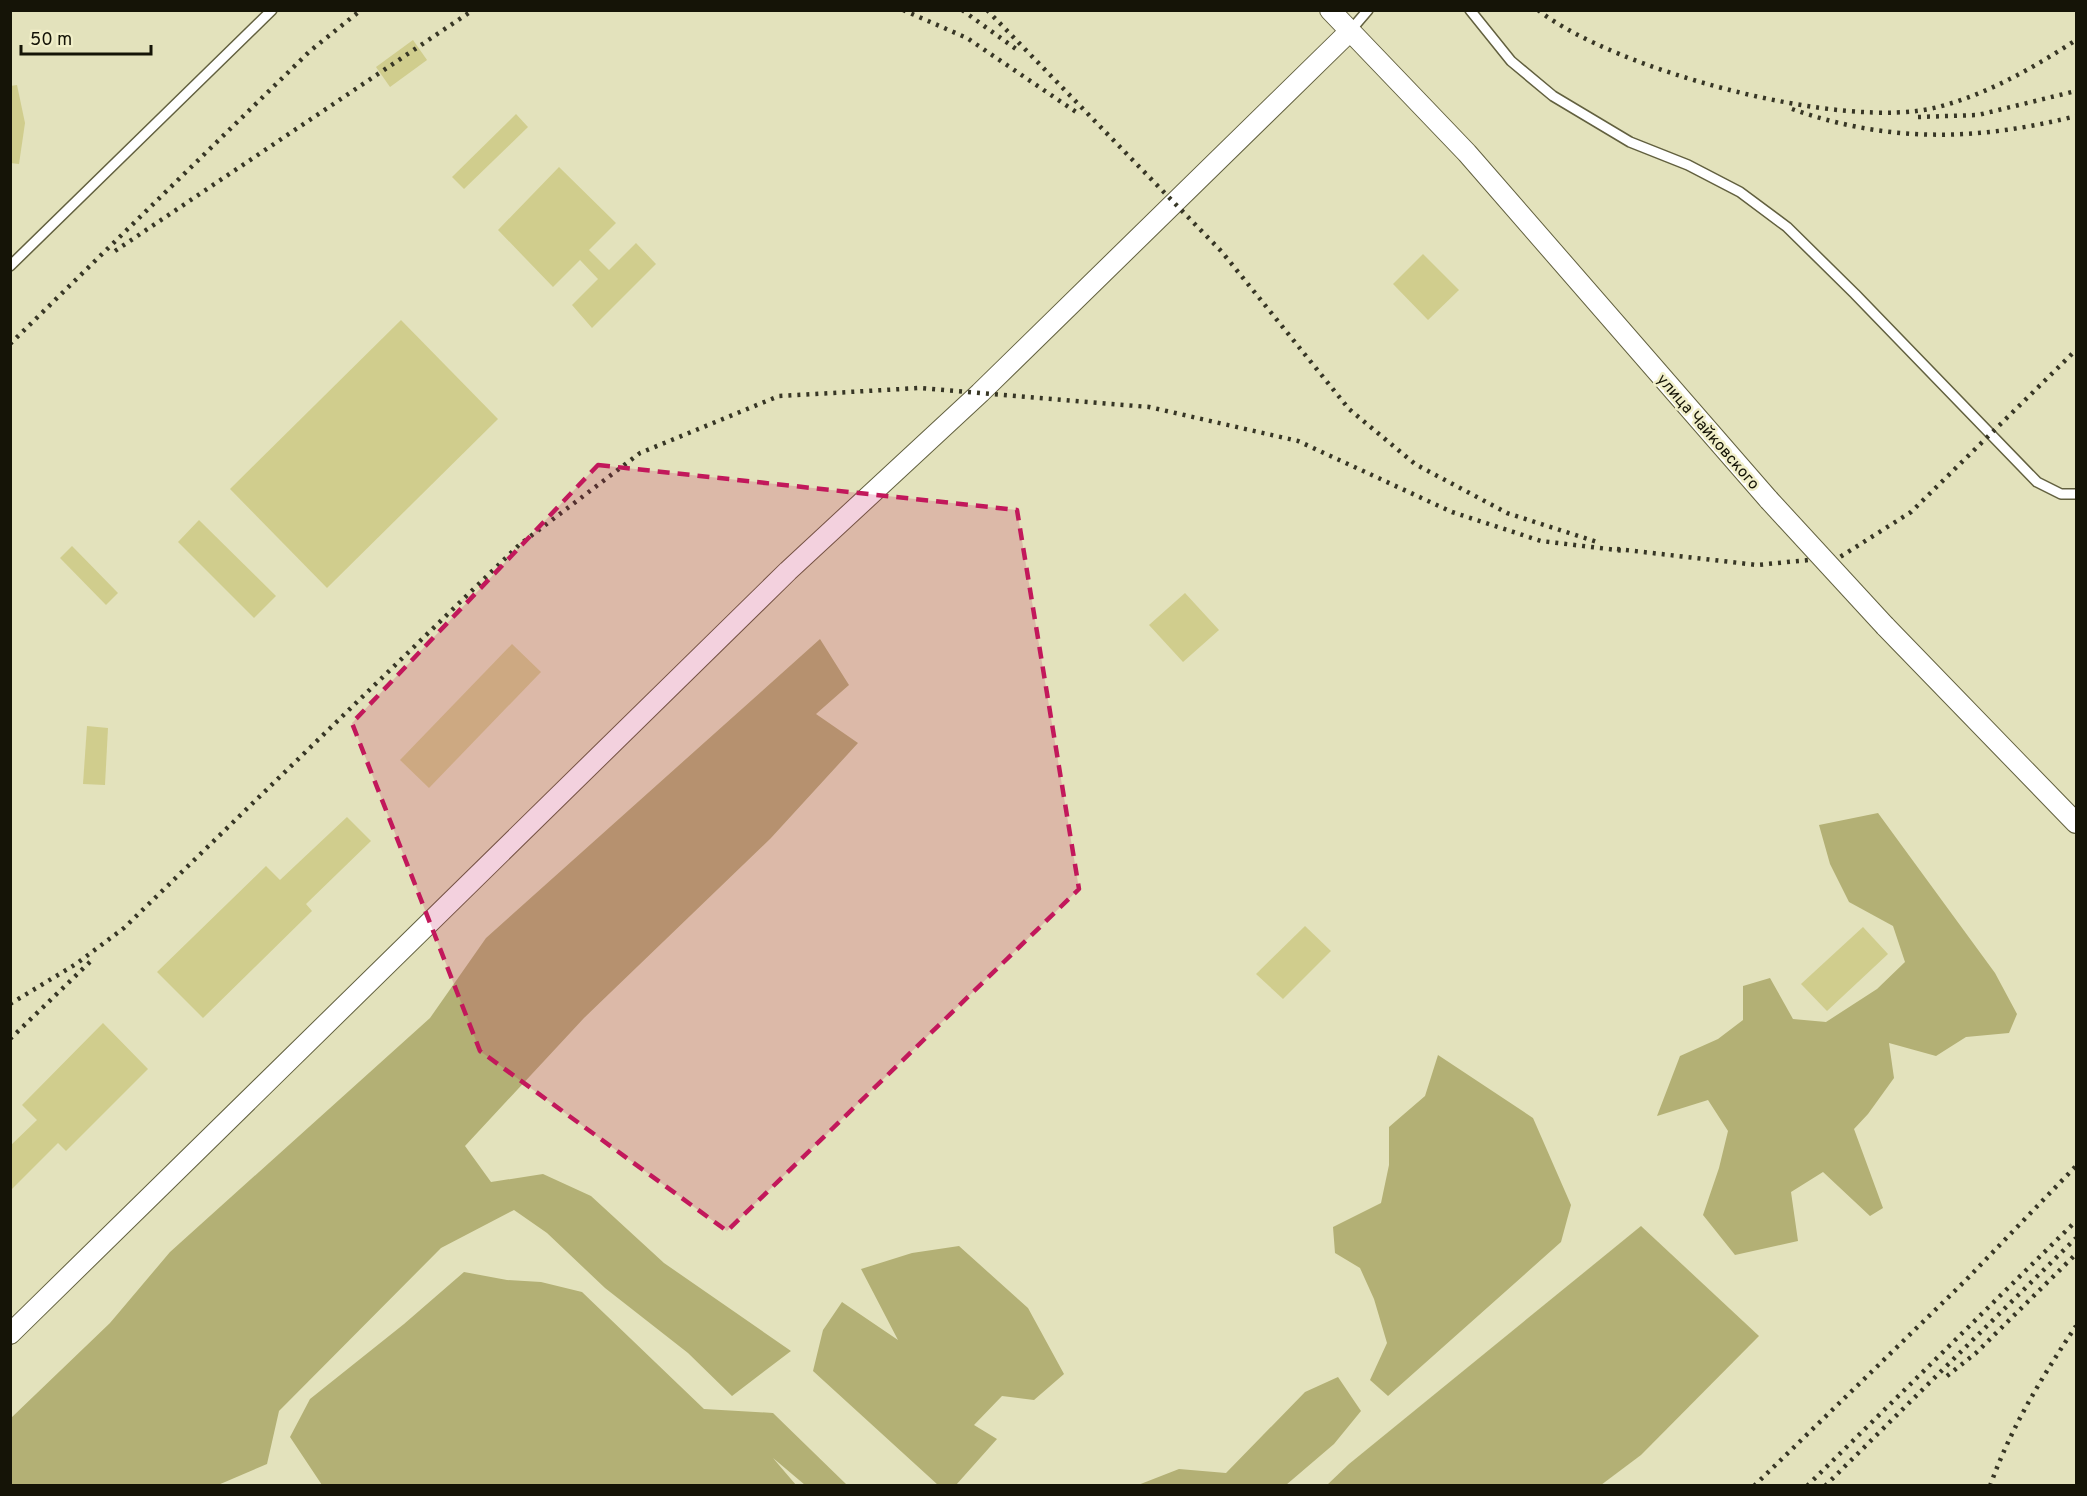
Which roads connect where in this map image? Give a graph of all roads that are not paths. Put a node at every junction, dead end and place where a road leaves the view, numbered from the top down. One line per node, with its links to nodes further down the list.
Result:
1 (272, 10): 6 (lane)
2 (1330, 10): 5 (street, улица Чайковского)
3 (1368, 10): 5 (lane)
4 (1470, 10): 7 (lane)
5 (1350, 31): 8 (street, улица Чайковского, bridge); 9 (street)
6 (10, 266)
7 (2076, 494)
8 (2076, 823)
9 (10, 1334)

